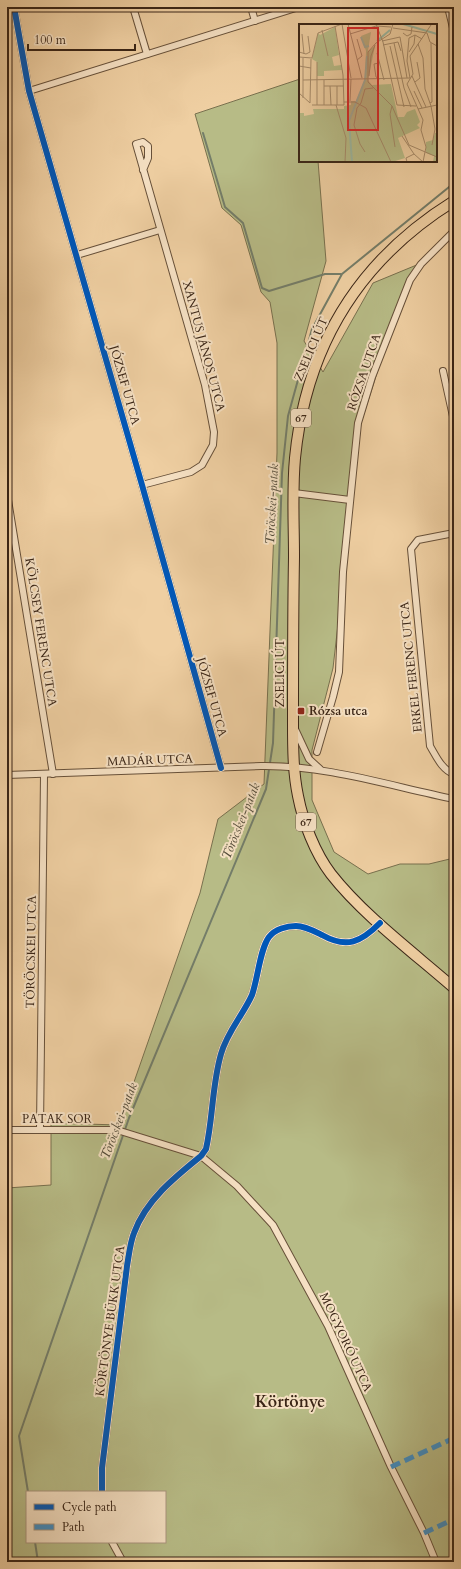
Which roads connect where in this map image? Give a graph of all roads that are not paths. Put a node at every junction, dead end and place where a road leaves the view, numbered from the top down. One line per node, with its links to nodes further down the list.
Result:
1 (14, 7): 9 (street, JÓZSEF UTCA)
2 (133, 7): 8 (street)
3 (251, 7): 6 (street)
4 (299, 7): 6 (street)
5 (448, 7): 7 (street)
6 (255, 21): 8 (street)
7 (454, 32)
8 (147, 54): 9 (street)
9 (29, 91): 14 (street, JÓZSEF UTCA)
10 (143, 170): 12 (street, XANTUS JÁNOS UTCA)
11 (454, 201): 18 (main road, ZSELICI ÚT / 67)
12 (160, 230): 14 (street); 17 (street, XANTUS JÁNOS UTCA)
13 (454, 231): 20 (street, RÓZSA UTCA)
14 (77, 255): 17 (street, JÓZSEF UTCA)
15 (443, 371): 16 (street)
16 (454, 421)
17 (142, 485): 25 (street, JÓZSEF UTCA)
18 (294, 493): 20 (street); 22 (main road, ZSELICI ÚT / 67)
19 (7, 494): 27 (street, KÖLCSEY FERENC UTCA)
20 (350, 500): 23 (street, RÓZSA UTCA)
21 (454, 533): 28 (street, ERKEL FERENC UTCA)
22 (293, 723): 24 (main road, 67); 26 (street)
23 (317, 752)
24 (294, 766): 25 (street, MADÁR UTCA); 26 (street, MADÁR UTCA); 32 (main road, 67)
25 (221, 768): 27 (street, MADÁR UTCA)
26 (320, 769): 31 (street, MADÁR UTCA)
27 (53, 774): 30 (street, MADÁR UTCA)
28 (454, 774)
29 (7, 775): 30 (street, MADÁR UTCA)
30 (44, 775): 34 (street, TÖRÖCSKEI UTCA)
31 (454, 799)
32 (380, 924): 33 (main road, 67); 36 (street)
33 (454, 988)
34 (40, 1129): 35 (street, PATAK SOR); 36 (street, PATAK SOR)
35 (7, 1130)
36 (201, 1156): 37 (street, KÖRTÖNYE BÜKK UTCA); 40 (street, MOGYORÓ UTCA)
37 (102, 1491)
38 (113, 1543): 39 (street)
39 (123, 1562)
40 (436, 1562)

